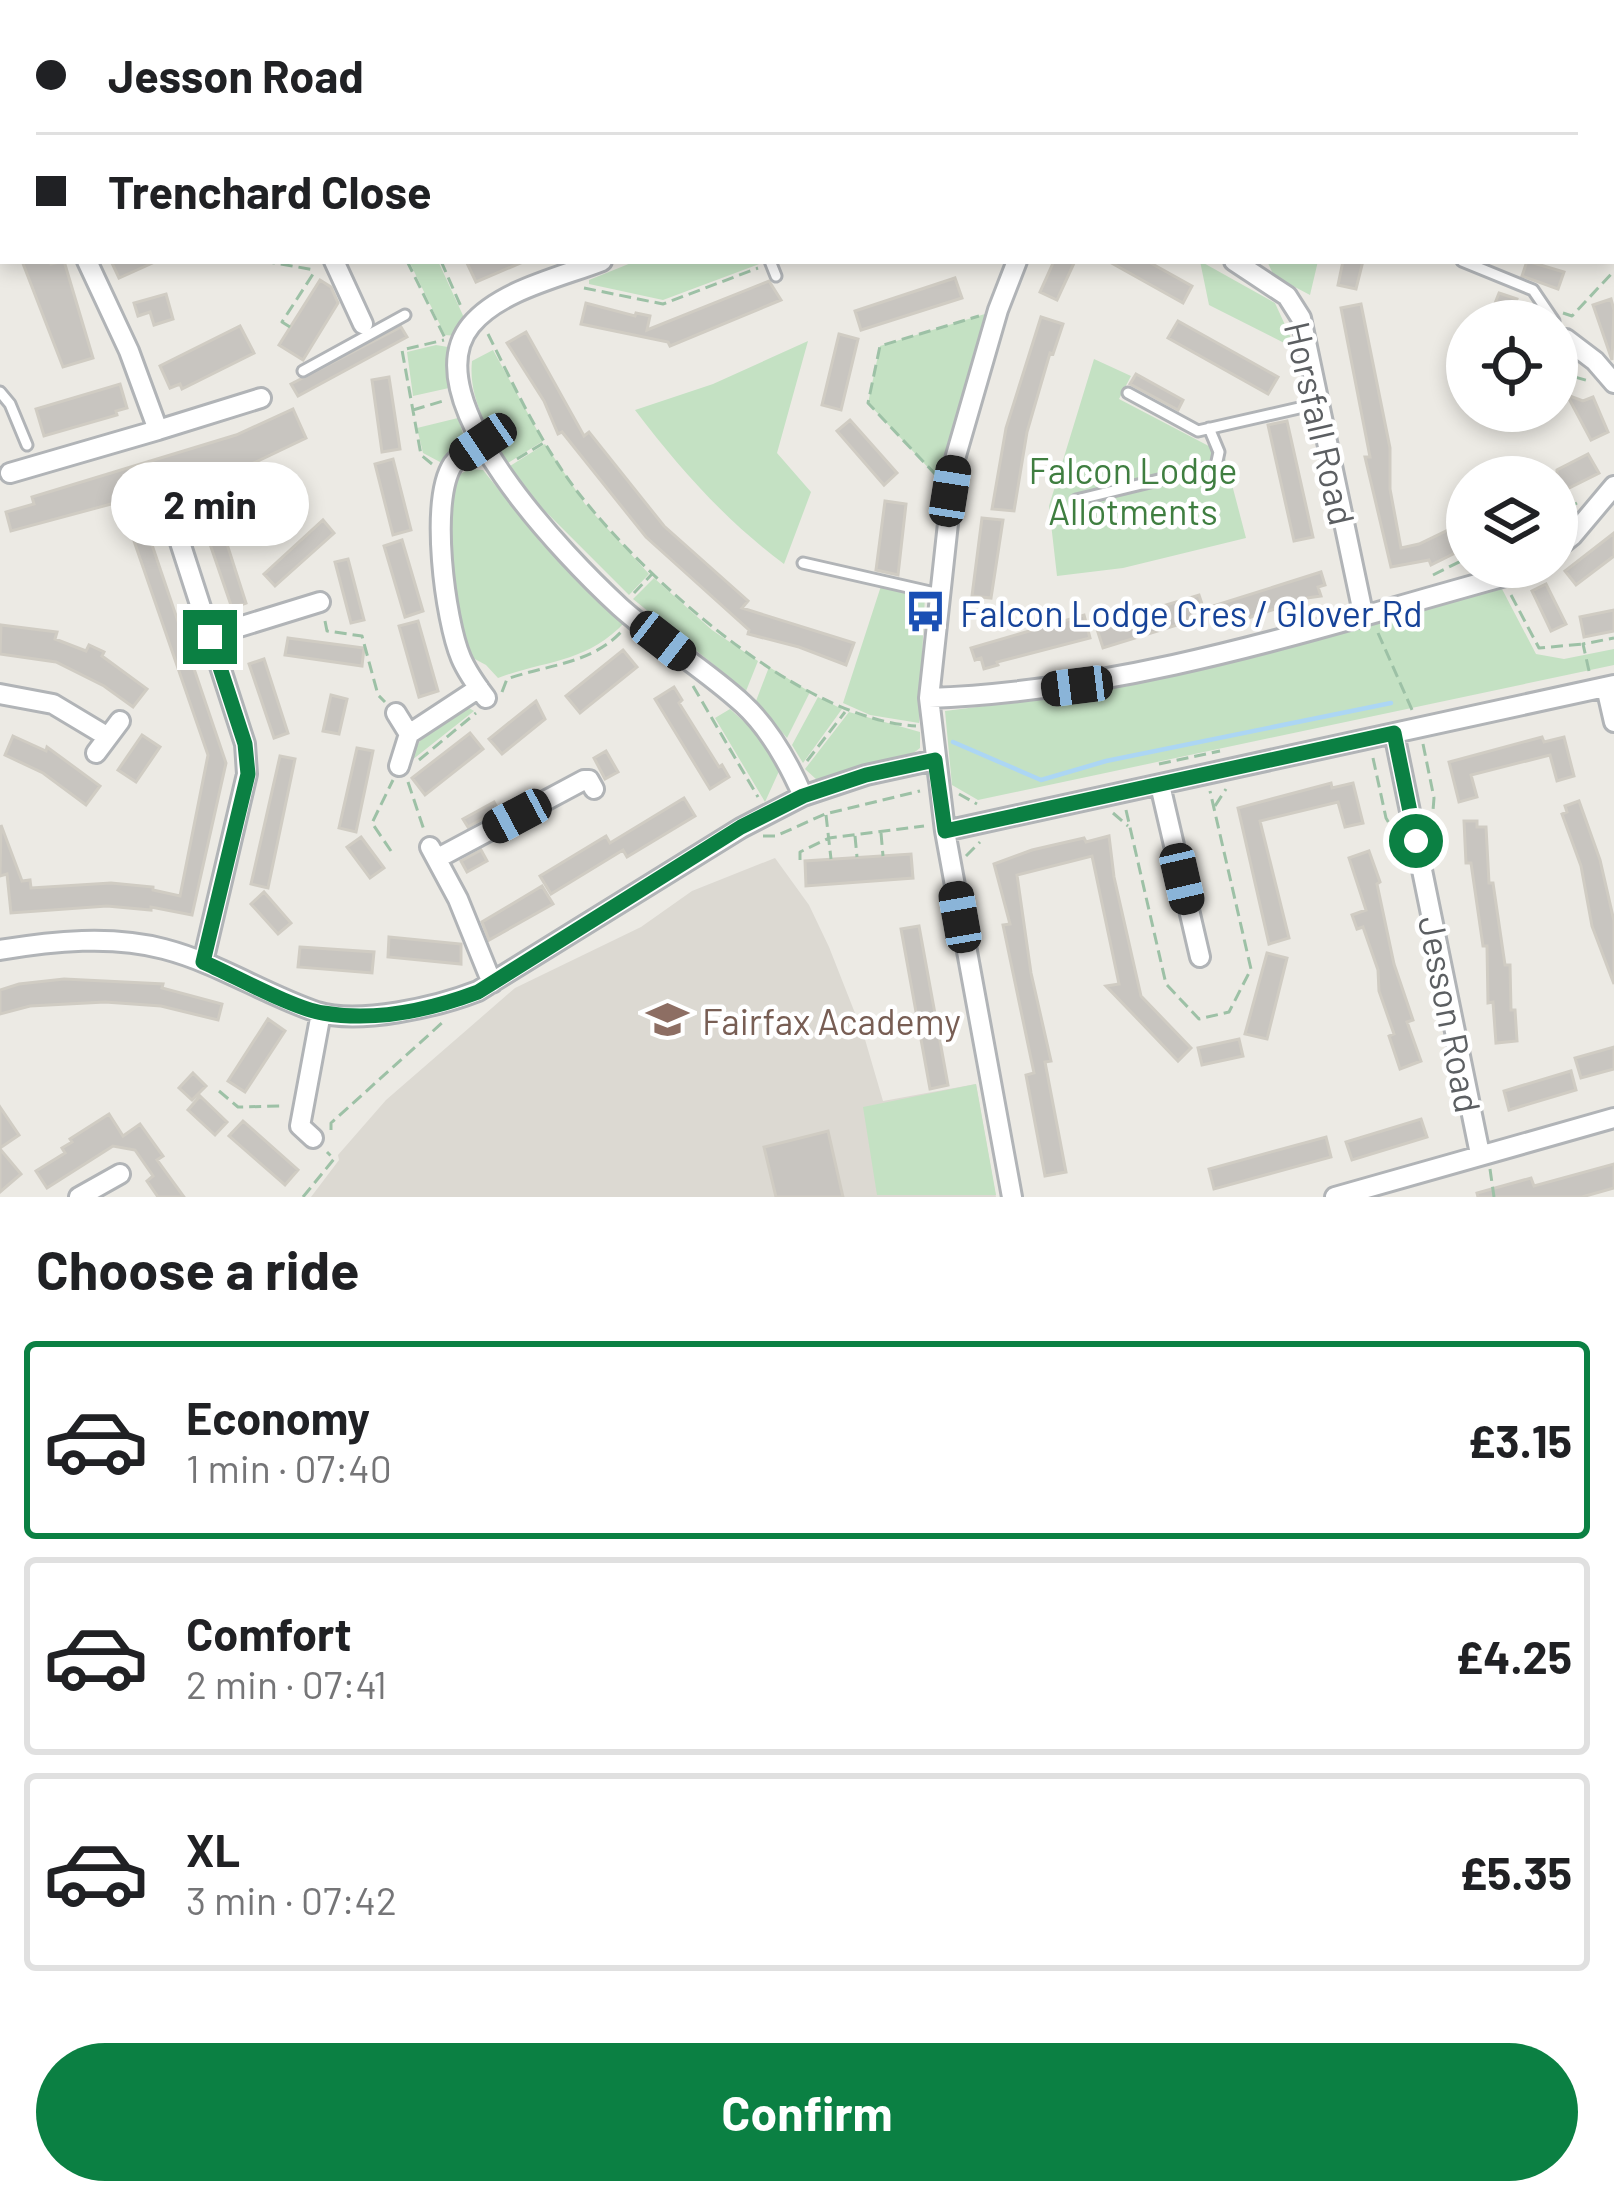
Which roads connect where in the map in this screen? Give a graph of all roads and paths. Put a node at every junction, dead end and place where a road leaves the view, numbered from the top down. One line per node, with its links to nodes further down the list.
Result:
1 (88, 264): 36 (street)
2 (286, 264): 12 (path)
3 (409, 264): 25 (path)
4 (442, 264): 22 (path)
5 (595, 264): 15 (street)
6 (765, 264): 15 (path)
7 (771, 264): 14 (lane)
8 (1016, 264): 20 (street)
9 (1246, 264): 33 (street, Horsfall Road)
10 (1469, 264): 18 (lane)
11 (325, 265): 16 (path); 24 (street)
12 (309, 270)
13 (1614, 272): 19 (path)
14 (776, 276)
15 (553, 281): 22 (street)
16 (302, 291): 17 (path); 23 (path)
17 (310, 296)
18 (1539, 300)
19 (1578, 309)
20 (998, 310): 45 (street); 45 (path)
21 (405, 315): 24 (lane)
22 (470, 326): 25 (street); 37 (path)
23 (290, 328)
24 (365, 330): 27 (lane)
25 (453, 342): 31 (street); 34 (path)
26 (1578, 345): 28 (street)
27 (303, 371)
28 (1605, 383)
29 (0, 392): 39 (lane)
30 (1128, 393): 35 (lane)
31 (463, 396): 34 (path); 38 (street)
32 (260, 398): 36 (street)
33 (1321, 404): 35 (lane); 58 (street, Horsfall Road)
34 (412, 410): 43 (path)
35 (1209, 428): 46 (lane)
36 (158, 430): 40 (street)
37 (546, 441): 41 (path); 51 (path)
38 (483, 442): 41 (street); 43 (street)
39 (27, 445): 40 (street)
40 (34, 466): 42 (street)
41 (499, 471): 57 (street)
42 (10, 473)
43 (448, 478): 66 (street)
44 (1614, 486): 47 (street)
45 (950, 491): 54 (street)
46 (1076, 500)
47 (1578, 529)
48 (176, 530): 59 (street)
49 (803, 563): 54 (lane)
50 (1446, 568): 55 (path)
51 (653, 573): 57 (path); 67 (path)
52 (1463, 588): 55 (street)
53 (1508, 588): 61 (path)
54 (939, 594): 65 (street)
55 (1441, 594): 58 (street)
56 (320, 602): 59 (street); 68 (path)
57 (627, 613): 62 (street); 66 (path)
58 (1363, 613): 65 (street); 71 (path)
59 (210, 637): 102 (street)
60 (1614, 638): 61 (path)
61 (1583, 644): 63 (path)
62 (692, 663): 77 (street); 86 (path)
63 (1604, 687): 69 (street); 71 (street)
64 (0, 694): 74 (street)
65 (929, 698): 70 (street)
66 (489, 699): 73 (street); 95 (path)
67 (846, 710): 70 (path); 77 (path)
68 (397, 713): 73 (street)
69 (1614, 722)
70 (932, 728): 75 (street)
71 (1419, 728): 72 (street)
72 (1394, 733): 78 (street); 110 (street, Jesson Road)
73 (409, 734): 76 (street)
74 (108, 737)
75 (935, 760): 81 (street); 82 (street)
76 (399, 766): 94 (path)
77 (794, 776): 81 (street)
78 (1160, 785): 89 (street); 101 (street)
79 (1227, 786): 83 (path)
80 (594, 789): 95 (street)
81 (809, 794): 86 (street); 87 (path)
82 (939, 794): 84 (path); 87 (path); 89 (street)
83 (1214, 807)
84 (983, 808)
85 (1111, 812): 88 (path)
86 (768, 814): 103 (street)
87 (825, 814): 92 (path); 93 (path)
88 (1130, 827)
89 (938, 828): 90 (path); 114 (street)
90 (881, 831): 91 (path); 96 (path)
91 (855, 834): 93 (path); 97 (path)
92 (761, 836)
93 (830, 838): 98 (path); 99 (path)
94 (391, 851)
95 (434, 853): 103 (street)
96 (883, 856)
97 (857, 857)
98 (831, 859)
99 (800, 860)
100 (0, 950): 102 (street)
101 (1200, 958)
102 (203, 962): 104 (street)
103 (492, 983): 104 (street)
104 (321, 1013): 107 (street)
105 (442, 1023): 109 (path)
106 (218, 1091): 107 (path)
107 (304, 1102): 109 (street)
108 (1614, 1118): 110 (street)
109 (316, 1141): 113 (path)
110 (1485, 1153): 115 (street); 116 (path)
111 (120, 1174): 112 (street)
112 (87, 1196)
113 (303, 1197)
114 (1012, 1197)
115 (1335, 1197)
116 (1494, 1197)

